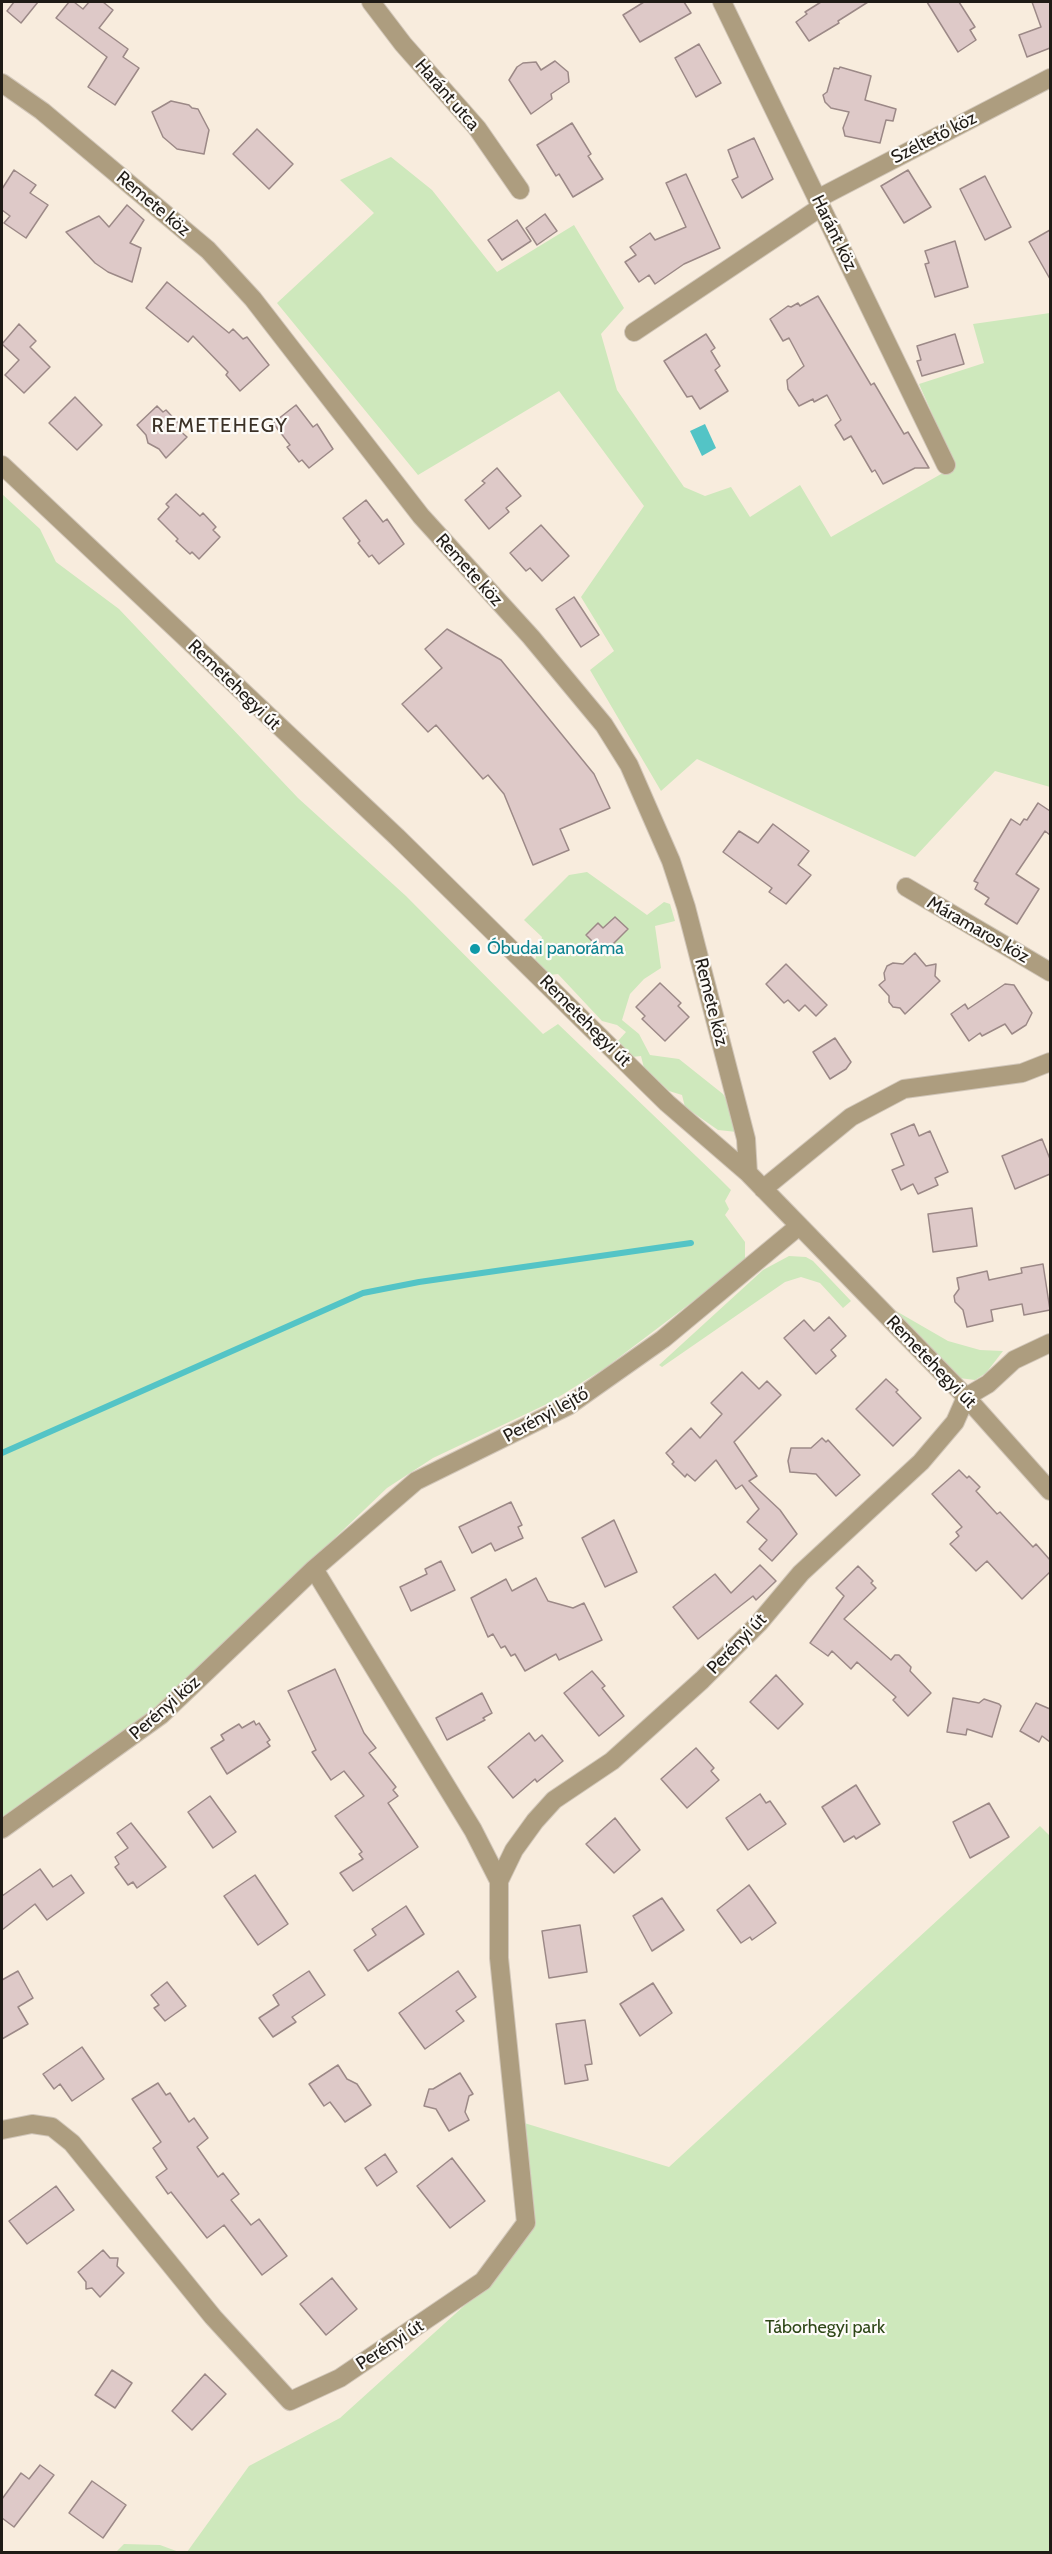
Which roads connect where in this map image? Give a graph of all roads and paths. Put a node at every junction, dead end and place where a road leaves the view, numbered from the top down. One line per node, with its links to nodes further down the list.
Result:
1 (371, 2): 5 (street, Haránt utca)
2 (722, 2): 6 (street, Haránt köz)
3 (1050, 78): 6 (street, Széltető köz)
4 (2, 83): 13 (street, Remete köz)
5 (520, 190)
6 (819, 203): 7 (street, Széltető köz); 9 (street, Haránt köz)
7 (634, 332)
8 (2, 465): 13 (street, Remetehegyi út)
9 (946, 465)
10 (906, 887): 11 (street, Máramaros köz)
11 (1050, 972)
12 (1050, 1062): 14 (street)
13 (748, 1173): 14 (street, Remetehegyi út)
14 (763, 1189): 15 (street, Remetehegyi út)
15 (799, 1226): 17 (street, Remetehegyi út); 19 (street, Perényi lejtő)
16 (1050, 1343): 17 (street)
17 (966, 1397): 18 (street, Remetehegyi út); 21 (street, Perényi út)
18 (1050, 1491)
19 (314, 1569): 20 (street, Perényi köz); 21 (street, Perényi út)
20 (2, 1829)
21 (499, 1881): 22 (street, Perényi út)
22 (2, 2130)

